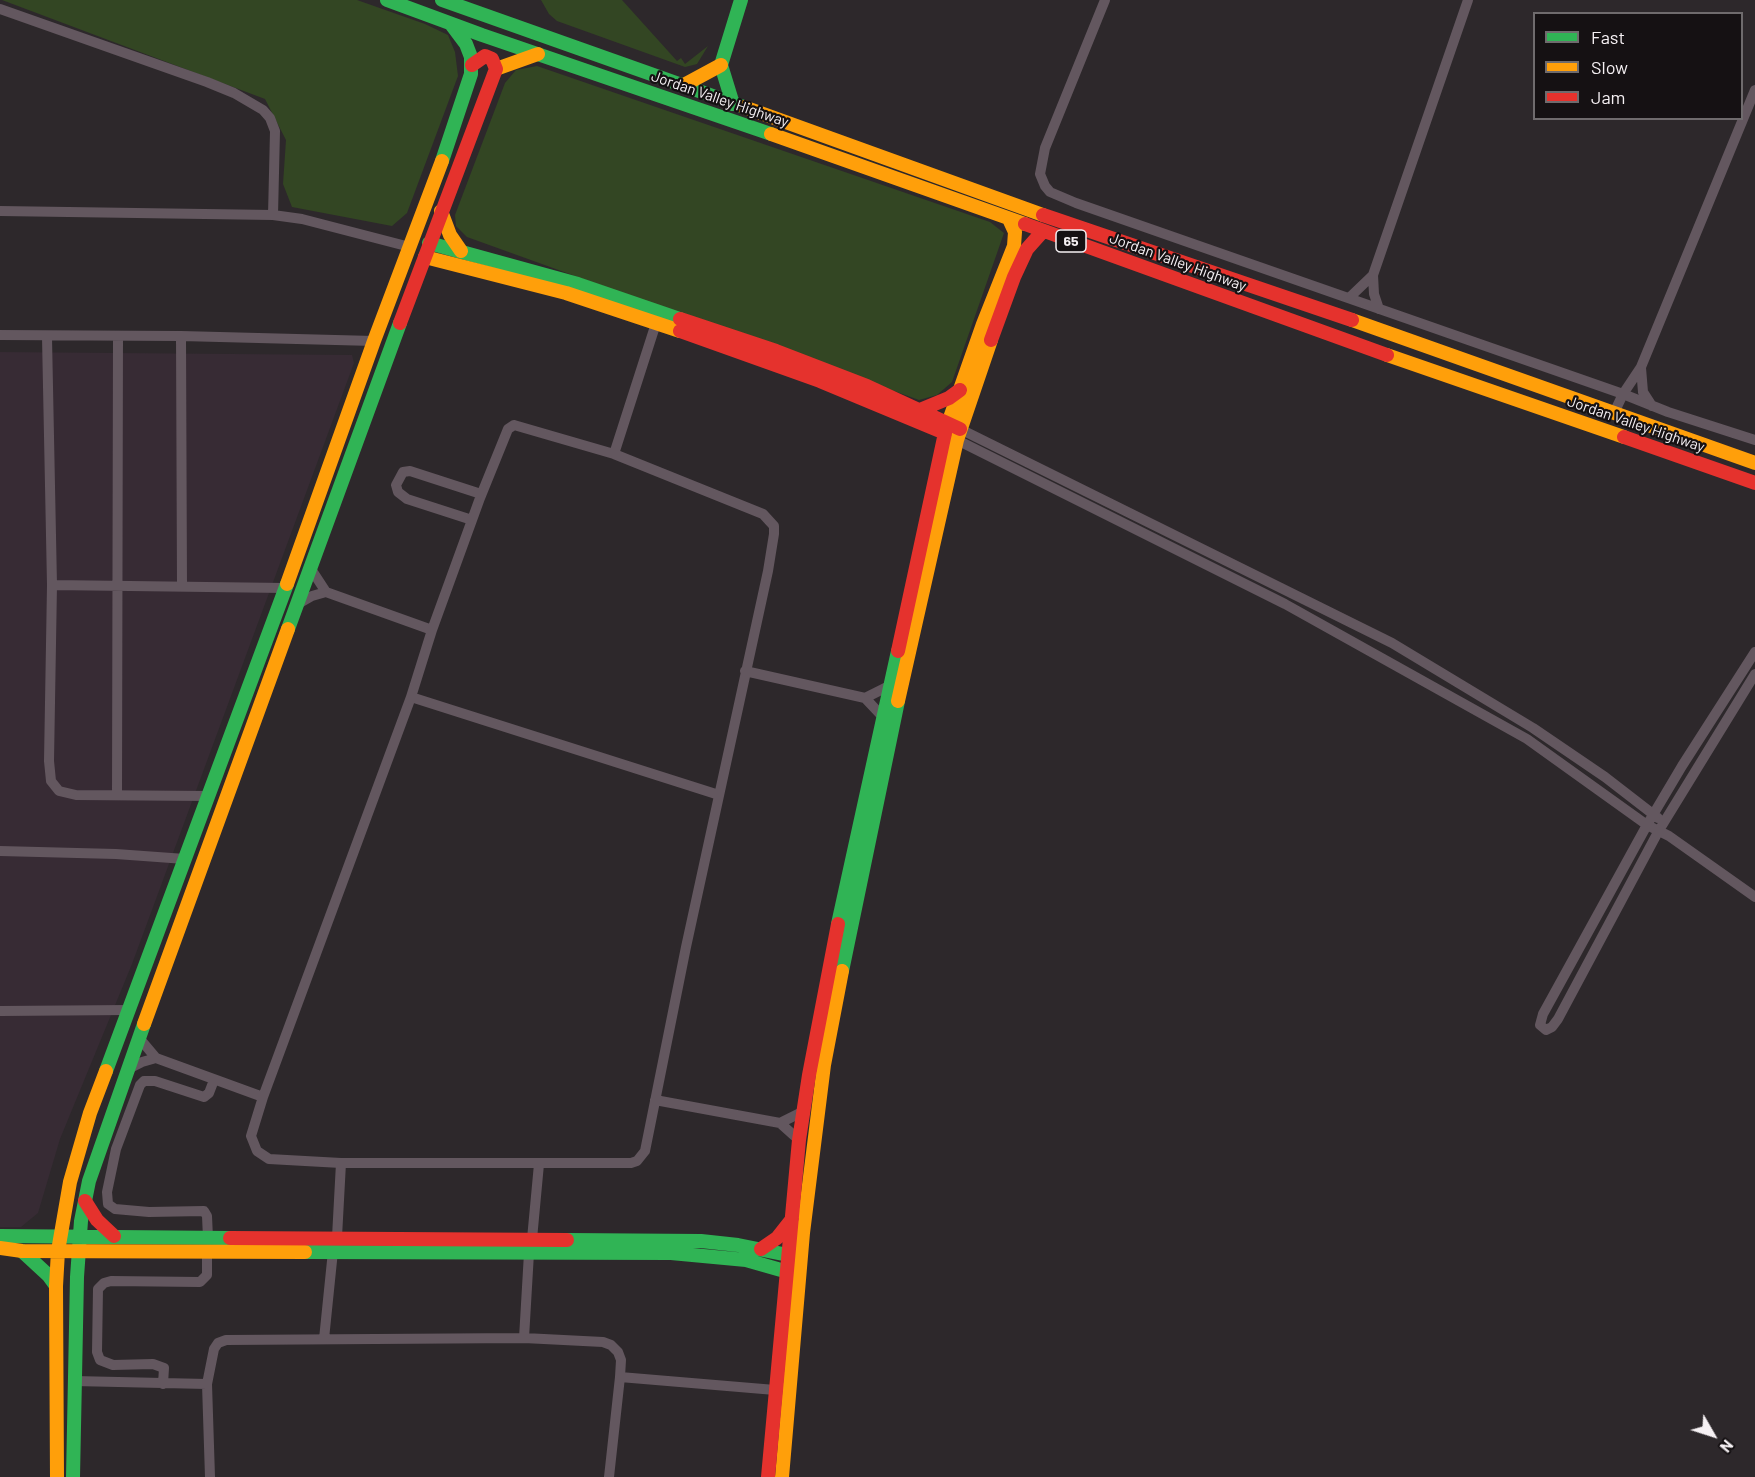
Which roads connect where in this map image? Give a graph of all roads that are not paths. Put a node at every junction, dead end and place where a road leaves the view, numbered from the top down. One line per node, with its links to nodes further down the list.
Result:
1 (387, 0): 8 (main road, Jordan Valley Highway / 65)
2 (442, 0): 7 (main road, Jordan Valley Highway / 65)
3 (741, 0): 12 (main road)
4 (1105, 0): 32 (street)
5 (1468, 0): 30 (street)
6 (0, 9): 22 (street)
7 (498, 20): 9 (main road); 14 (main road, Jordan Valley Highway / 65)
8 (451, 24): 9 (main road, Jordan Valley Highway / 65); 11 (main road)
9 (491, 38): 10 (main road, Jordan Valley Highway / 65)
10 (538, 54): 13 (main road); 19 (main road, Jordan Valley Highway / 65)
11 (472, 65): 13 (main road); 26 (main road)
12 (721, 65): 14 (main road); 16 (main road)
13 (496, 69): 21 (main road)
14 (684, 85): 16 (main road, Jordan Valley Highway / 65)
15 (1755, 90): 17 (street)
16 (733, 104): 19 (main road, Jordan Valley Highway / 65)
17 (1743, 119)
18 (1743, 120): 41 (street)
19 (963, 194): 23 (main road, Jordan Valley Highway / 65); 42 (main road, Jordan Valley Highway / 65)
20 (0, 211): 22 (street)
21 (441, 211): 25 (main road); 27 (main road)
22 (273, 215): 26 (street)
23 (1009, 219): 24 (main road, Jordan Valley Highway / 65); 43 (main road)
24 (1043, 231): 49 (main road); 54 (main road, Jordan Valley Highway / 65)
25 (429, 243): 27 (main road); 28 (main road)
26 (410, 247): 39 (main road)
27 (461, 251): 34 (main road)
28 (425, 257): 29 (main road); 31 (main road)
29 (448, 263): 31 (main road); 34 (main road)
30 (1373, 275): 32 (street); 33 (street)
31 (414, 284): 57 (main road)
32 (1349, 298): 33 (street)
33 (1379, 309): 40 (street)
34 (658, 317): 46 (main road); 48 (main road); 51 (street)
35 (0, 335): 38 (street)
36 (118, 336): 37 (street); 38 (street); 60 (street)
37 (181, 336): 39 (street); 59 (street)
38 (47, 337): 58 (street)
39 (374, 341): 61 (main road)
40 (1497, 350): 42 (street); 44 (street)
41 (1641, 367): 44 (street); 45 (street)
42 (1490, 369): 47 (main road, Jordan Valley Highway / 65)
43 (960, 390): 46 (main road); 49 (main road)
44 (1623, 394): 45 (street); 47 (street)
45 (1652, 406): 50 (street)
46 (920, 410): 49 (main road)
47 (1614, 413): 53 (main road, Jordan Valley Highway / 65)
48 (923, 424): 49 (main road); 52 (main road)
49 (953, 431): 52 (main road); 77 (street); 78 (street); 112 (main road)
50 (1755, 440)
51 (614, 454): 55 (street); 66 (street)
52 (939, 455): 68 (main road)
53 (1755, 463)
54 (1755, 483)
55 (482, 494): 56 (street); 56 (street)
56 (472, 520): 64 (street)
57 (310, 569): 62 (street); 63 (main road)
58 (52, 585): 60 (street); 74 (street)
59 (182, 586): 60 (street); 61 (street)
60 (118, 587): 74 (street)
61 (285, 588): 72 (main road)
62 (326, 592): 63 (street); 64 (street)
63 (298, 604): 73 (main road)
64 (432, 630): 69 (street)
65 (1755, 652): 77 (street)
66 (745, 671): 70 (street); 75 (street)
67 (1755, 674): 79 (street)
68 (889, 686): 70 (street); 71 (main road)
69 (411, 697): 75 (street); 89 (street)
70 (865, 698): 71 (street)
71 (882, 716): 91 (main road)
72 (238, 718): 73 (main road); 76 (main road)
73 (256, 719): 85 (main road)
74 (117, 795): 76 (street)
75 (719, 795): 90 (street)
76 (209, 796): 81 (main road)
77 (1654, 815): 78 (street); 79 (street)
78 (1647, 825): 79 (street); 79 (street)
79 (1661, 828): 82 (street)
80 (0, 851): 81 (street)
81 (186, 859): 83 (main road)
82 (1755, 897)
83 (129, 1010): 84 (street); 99 (main road)
84 (0, 1011)
85 (140, 1039): 86 (street); 87 (main road)
86 (156, 1058): 87 (street); 88 (street)
87 (128, 1069): 96 (main road)
88 (214, 1080): 89 (street); 103 (street)
89 (263, 1097): 94 (street)
90 (655, 1100): 92 (street); 95 (street)
91 (802, 1112): 92 (street); 93 (main road)
92 (780, 1123): 93 (street)
93 (799, 1140): 97 (main road)
94 (341, 1163): 95 (street); 102 (street)
95 (538, 1164): 104 (street)
96 (85, 1201): 100 (main road); 101 (main road)
97 (792, 1219): 106 (main road); 112 (main road)
98 (0, 1236): 99 (main road)
99 (60, 1236): 100 (main road); 109 (main road)
100 (80, 1236): 101 (main road); 110 (main road)
101 (114, 1236): 103 (main road)
102 (337, 1237): 103 (main road); 104 (main road)
103 (208, 1245): 107 (main road); 111 (main road); 122 (street)
104 (531, 1246): 106 (main road); 111 (main road); 113 (main road); 118 (street)
105 (0, 1248): 108 (main road)
106 (761, 1249): 112 (main road)
107 (103, 1250): 110 (main road); 115 (main road)
108 (22, 1251): 109 (main road); 116 (main road)
109 (58, 1251): 110 (main road); 116 (main road)
110 (79, 1251): 115 (main road)
111 (333, 1251): 119 (street)
112 (795, 1256): 114 (main road)
113 (765, 1266): 114 (main road); 117 (main road)
114 (793, 1273): 117 (main road); 130 (main road)
115 (77, 1277): 121 (main road)
116 (56, 1287): 125 (main road)
117 (785, 1293): 124 (main road)
118 (524, 1338): 119 (street); 120 (street)
119 (324, 1339): 123 (street)
120 (620, 1377): 124 (street); 128 (street)
121 (74, 1382): 122 (street); 126 (main road)
122 (163, 1384): 123 (street)
123 (207, 1384): 127 (street)
124 (775, 1390): 129 (main road)
125 (57, 1477)
126 (73, 1477)
127 (210, 1477)
128 (609, 1477)
129 (768, 1477)
130 (782, 1477)

